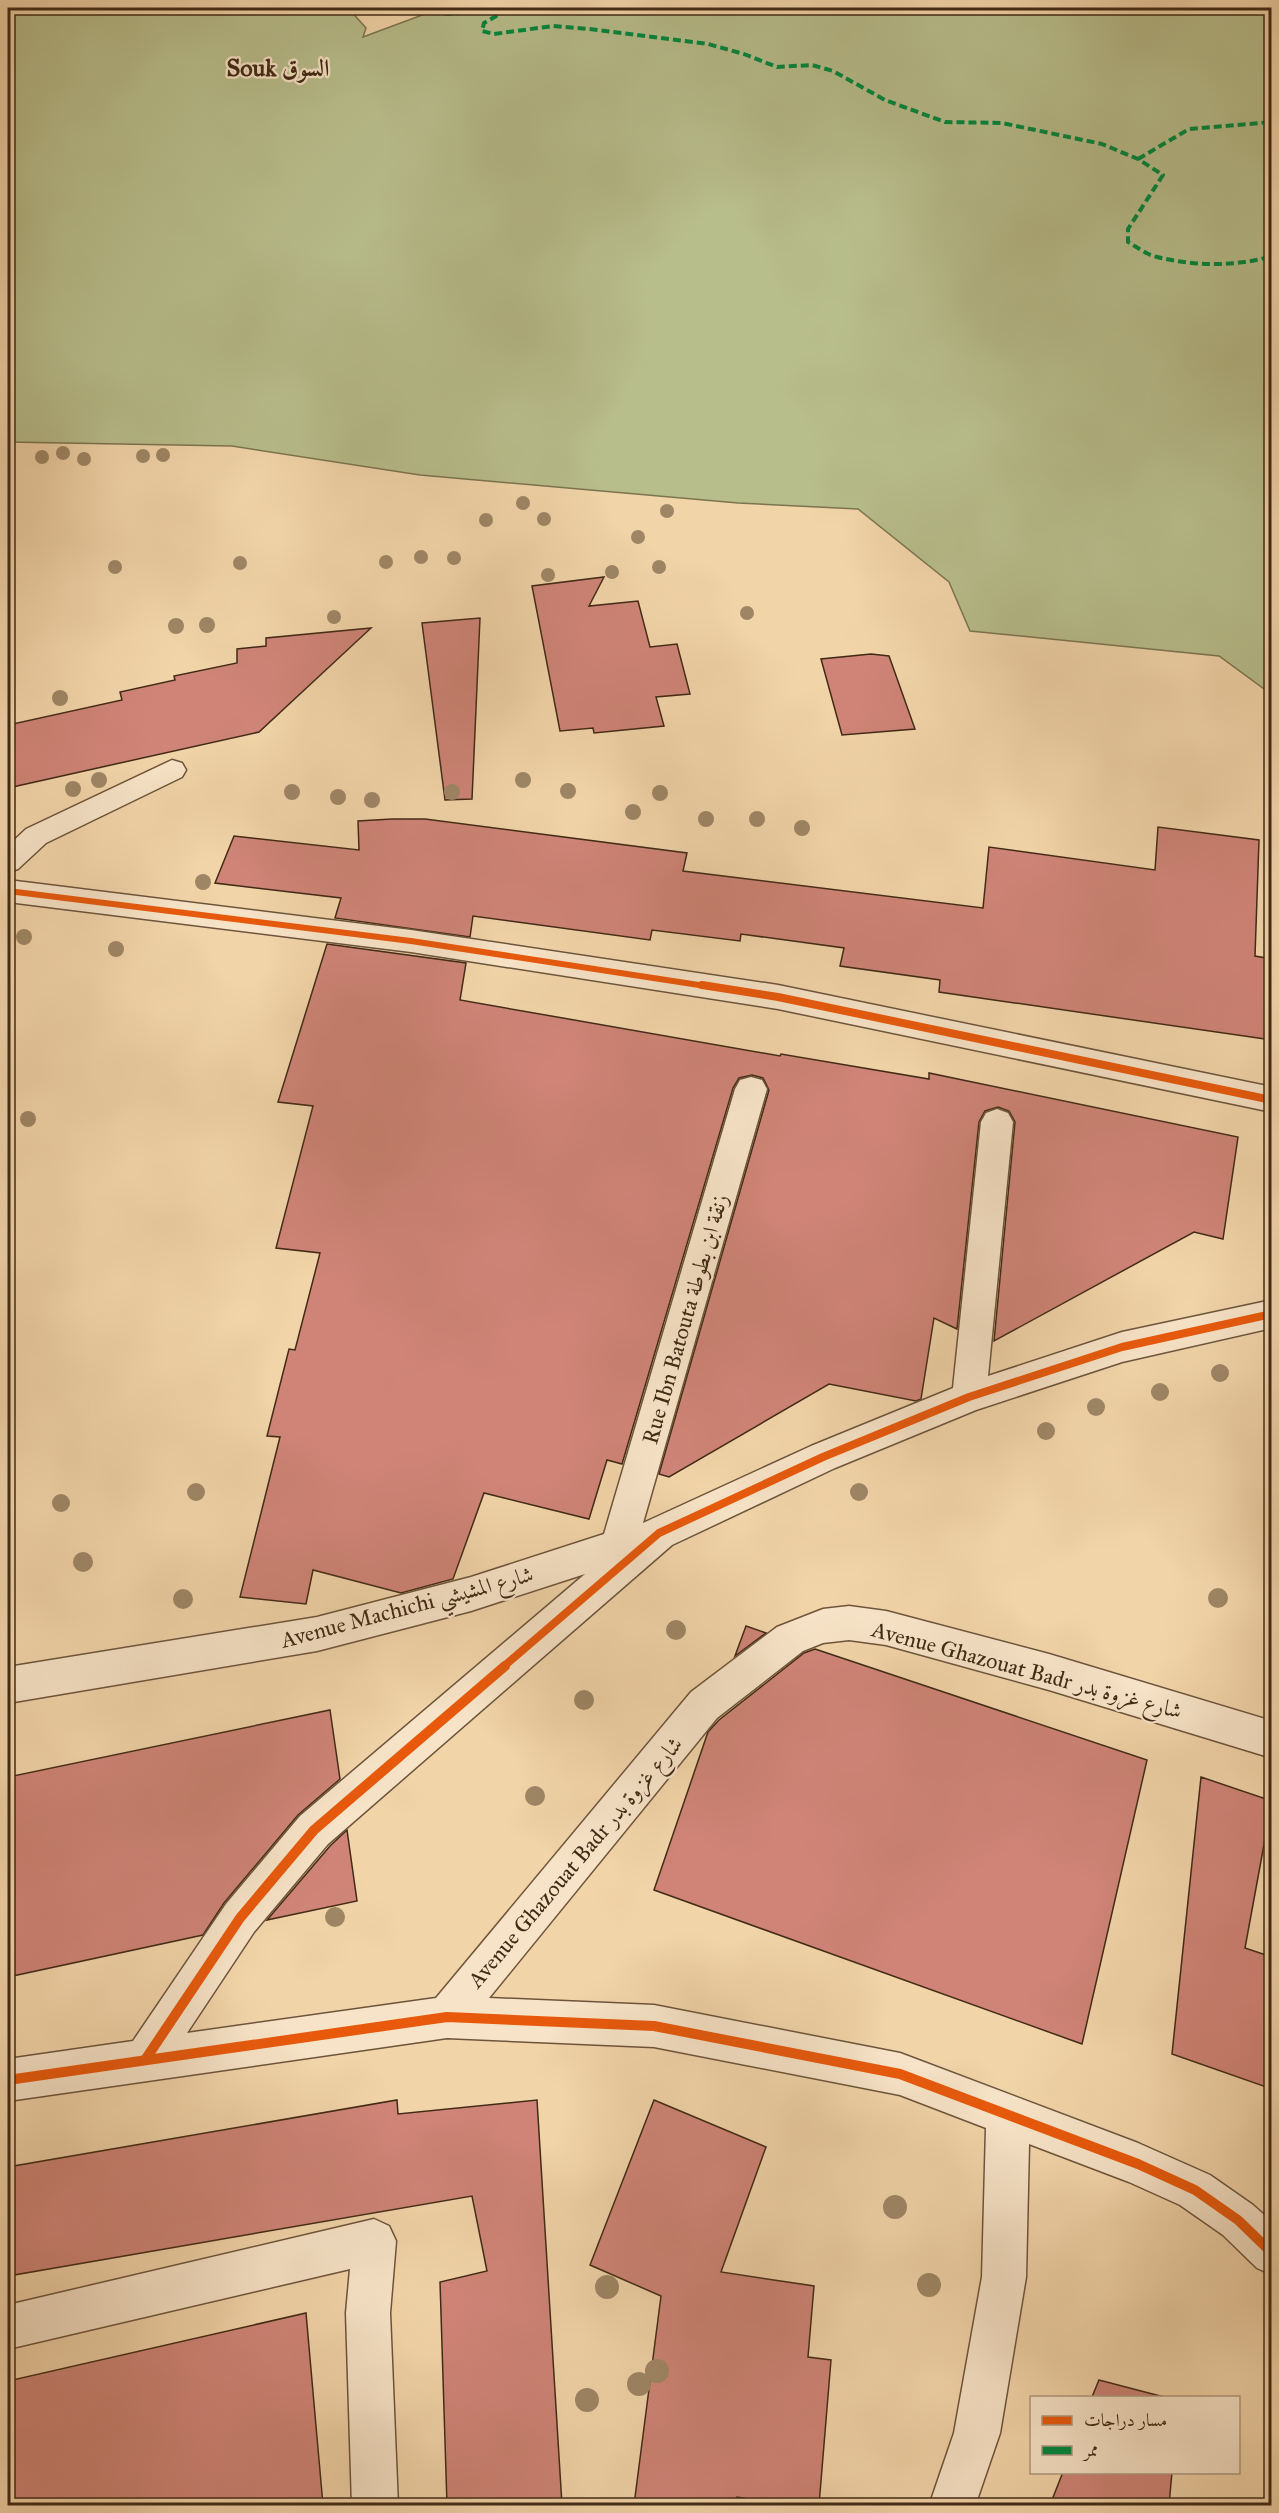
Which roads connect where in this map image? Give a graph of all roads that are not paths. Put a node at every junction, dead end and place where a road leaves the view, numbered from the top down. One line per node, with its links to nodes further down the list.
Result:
1 (172, 770): 2 (street)
2 (8, 862)
3 (8, 891): 5 (street)
4 (751, 1089): 10 (street, Rue Ibn Batouta زنقة ابن بطوطة)
5 (1272, 1100)
6 (997, 1122): 8 (street)
7 (1272, 1314): 8 (street)
8 (969, 1397): 9 (street)
9 (659, 1533): 10 (street, Avenue Machichi شارع المشيشي); 14 (street)
10 (618, 1548): 11 (street, Avenue Machichi شارع المشيشي)
11 (8, 1685)
12 (1272, 1740): 13 (street, Avenue Ghazouat Badr شارع غزوة بدر)
13 (447, 2017): 14 (street); 16 (street)
14 (145, 2060): 15 (street)
15 (8, 2080)
16 (1008, 2115): 17 (street); 20 (street)
17 (1272, 2253)
18 (8, 2327): 19 (street)
19 (375, 2505)
20 (952, 2505)

